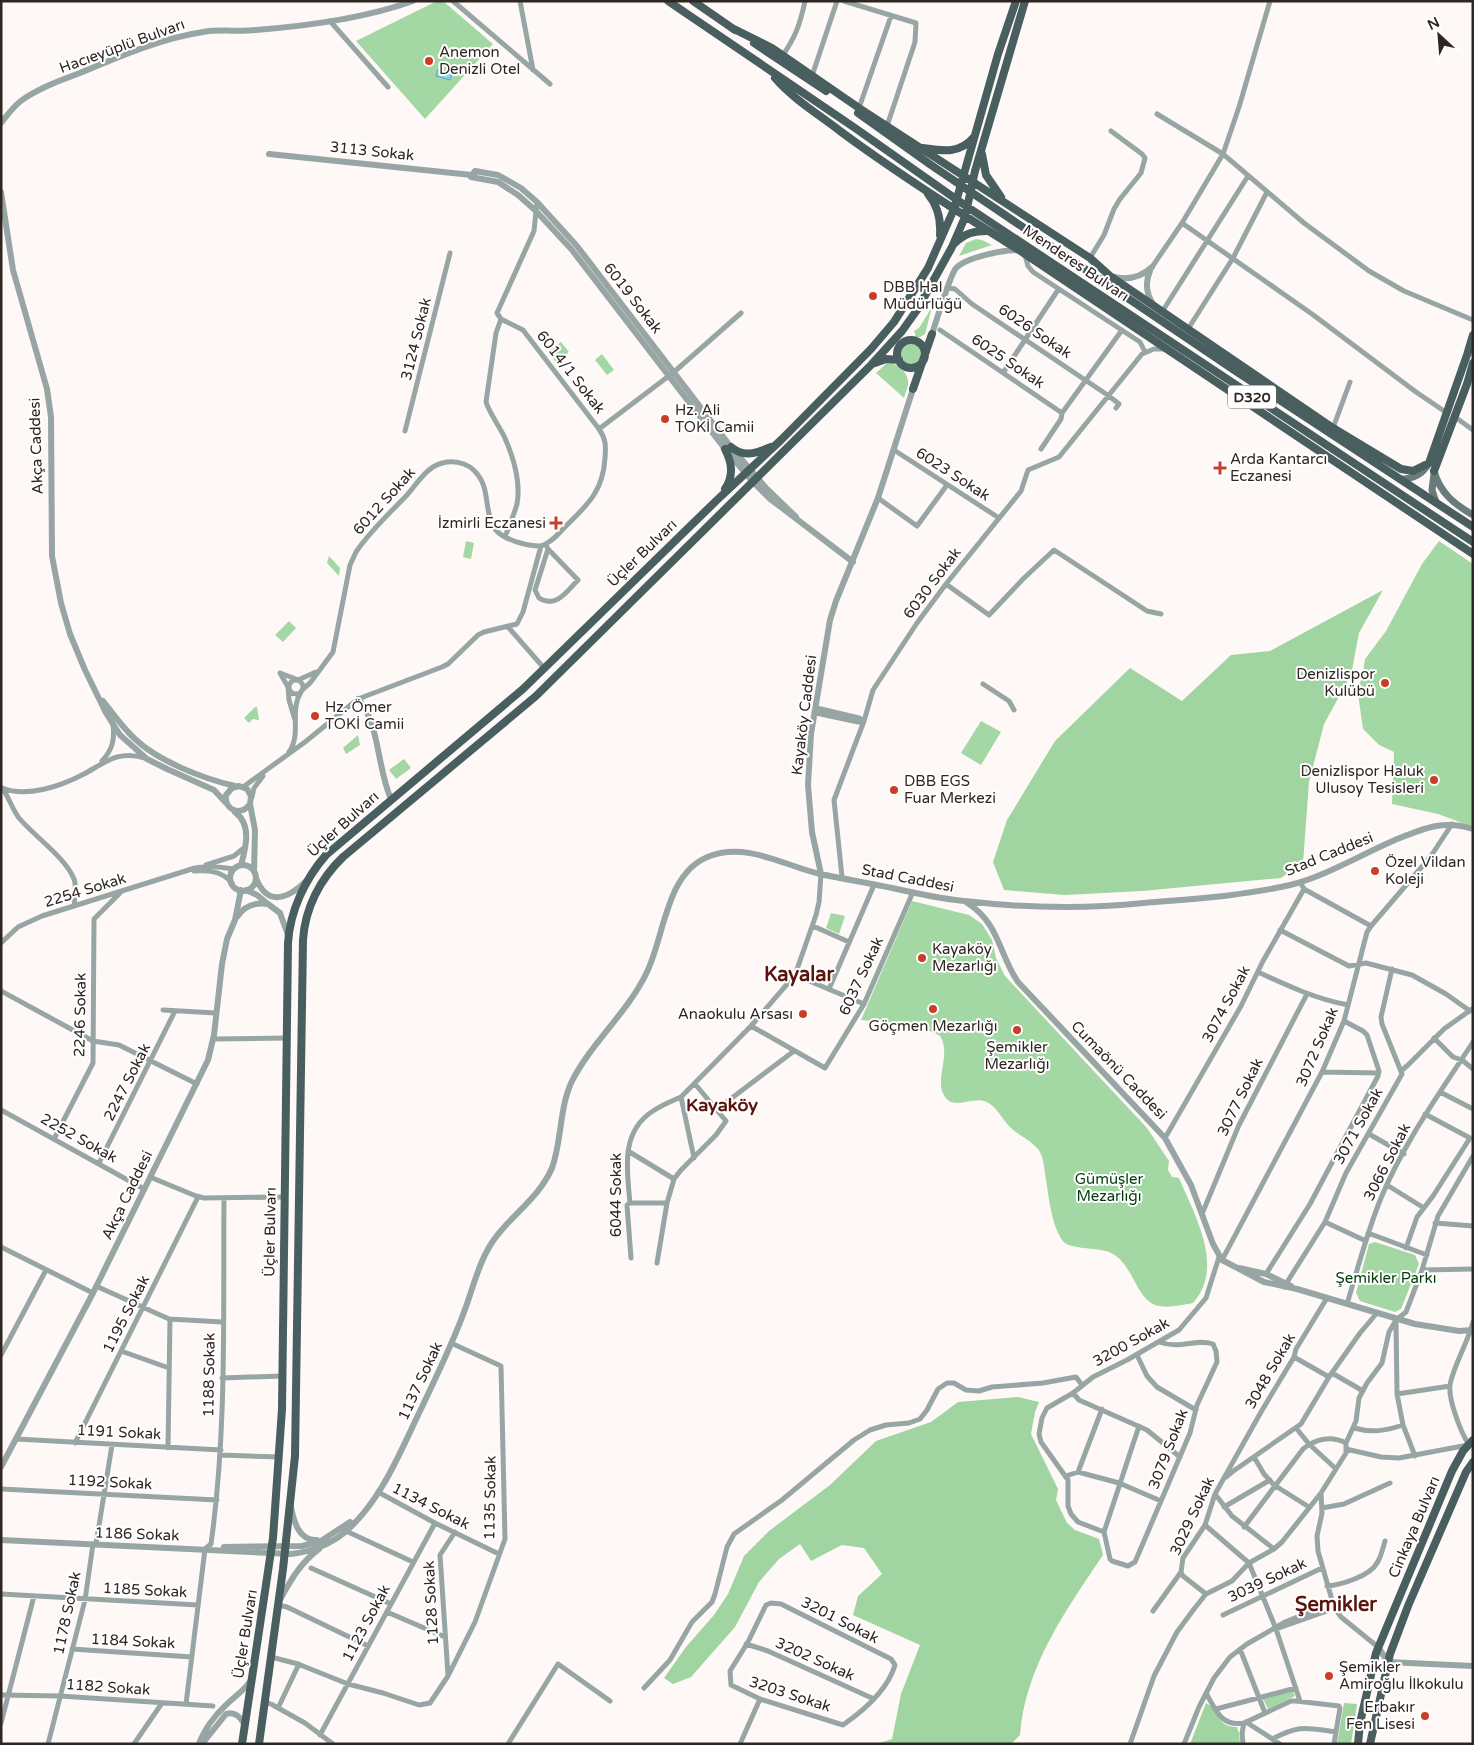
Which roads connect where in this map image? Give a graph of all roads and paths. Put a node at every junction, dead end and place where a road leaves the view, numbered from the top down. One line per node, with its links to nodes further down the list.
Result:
1 (413, 1): 13 (street, Hacıeyüplü Bulvarı)
2 (452, 1): 15 (street)
3 (520, 1): 15 (street)
4 (668, 1): 16 (main road, Menderes Bulvarı)
5 (693, 1): 14 (main road)
6 (805, 1): 14 (street)
7 (837, 1): 17 (street)
8 (844, 1): 12 (street)
9 (1016, 1): 25 (main road, Üçler Bulvarı)
10 (1025, 1): 26 (main road, Üçler Bulvarı)
11 (1270, 1): 29 (street)
12 (892, 16): 20 (street); 23 (street)
13 (330, 21): 19 (street); 22 (street, Hacıeyüplü Bulvarı)
14 (781, 58): 17 (main road); 27 (main road, Menderes Bulvarı)
15 (534, 70): 18 (street)
16 (768, 70): 35 (main road); 50 (main road, Menderes Bulvarı / D320)
17 (812, 76): 20 (main road)
18 (550, 84)
19 (388, 87)
20 (859, 108): 23 (main road)
21 (1157, 114): 29 (street)
22 (1, 123)
23 (887, 126): 27 (main road)
24 (1111, 130): 52 (street)
25 (976, 133): 27 (main road); 32 (main road, Üçler Bulvarı)
26 (982, 149): 34 (main road, Üçler Bulvarı); 39 (main road)
27 (917, 150): 30 (main road); 67 (main road, Menderes Bulvarı / D320)
28 (269, 154): 31 (street, 3113 Sokak)
29 (1223, 154): 33 (street); 44 (street)
30 (947, 165): 32 (main road); 35 (main road)
31 (473, 174): 38 (street, 6019 Sokak); 42 (street, 6019 Sokak)
32 (964, 176): 34 (main road); 40 (main road, Üçler Bulvarı)
33 (1248, 176): 37 (street); 47 (street)
34 (972, 181): 39 (main road); 43 (main road, Üçler Bulvarı)
35 (925, 191): 40 (main road); 48 (main road)
36 (1, 192): 127 (street, Akça Caddesi)
37 (1267, 192): 53 (street); 62 (street)
38 (537, 202): 42 (street); 81 (street, 6019 Sokak)
39 (1006, 202): 41 (main road)
40 (954, 209): 43 (main road); 48 (main road, Üçler Bulvarı)
41 (1016, 209): 46 (main road); 52 (main road)
42 (536, 211): 61 (street); 83 (street, 6019 Sokak)
43 (965, 217): 45 (main road); 49 (main road, Üçler Bulvarı)
44 (1182, 223): 47 (street); 54 (street)
45 (987, 231): 46 (main road); 49 (main road)
46 (997, 236): 50 (main road)
47 (1207, 239): 53 (street); 59 (street)
48 (940, 241): 97 (main road, Üçler Bulvarı)
49 (952, 247): 63 (main road, Üçler Bulvarı)
50 (1025, 251): 56 (street); 57 (street); 66 (main road); 79 (main road, Menderes Bulvarı / D320)
51 (450, 253): 96 (street, 3124 Sokak)
52 (1090, 258): 55 (main road)
53 (1233, 258): 67 (street); 92 (street)
54 (1152, 268): 55 (street); 58 (street)
55 (1110, 276): 58 (main road)
56 (948, 288): 68 (street); 70 (street, 6026 Sokak)
57 (1058, 290): 65 (street); 70 (street)
58 (1154, 306): 59 (main road)
59 (1162, 312): 67 (main road)
60 (741, 313): 81 (street)
61 (501, 319): 94 (street, 6014/1 Sokak); 113 (street)
62 (1473, 320)
63 (909, 322): 71 (main road); 77 (main road, Üçler Bulvarı)
64 (940, 330): 82 (street, 6025 Sokak)
65 (1122, 330): 73 (street); 84 (street)
66 (1139, 331): 72 (main road); 73 (street)
67 (1186, 332): 80 (main road); 85 (main road, Menderes Bulvarı / D320)
68 (930, 333): 71 (main road); 74 (main road)
69 (1473, 335): 92 (main road)
70 (1026, 340): 82 (street); 84 (street, 6026 Sokak)
71 (916, 341): 74 (main road); 75 (main road)
72 (1166, 349): 73 (street); 88 (main road)
73 (1143, 352): 89 (street, 6030 Sokak)
74 (923, 359): 78 (main road); 87 (main road)
75 (899, 360): 77 (main road); 78 (main road)
76 (1473, 363): 92 (main road)
77 (871, 365): 105 (main road, Üçler Bulvarı)
78 (907, 367): 87 (main road)
79 (1211, 370): 88 (main road); 114 (main road, Menderes Bulvarı / D320)
80 (1249, 371): 85 (street); 93 (main road)
81 (674, 372): 83 (street); 98 (street, 6019 Sokak)
82 (1003, 373): 91 (street, 6025 Sokak)
83 (668, 377): 94 (street); 98 (street, 6019 Sokak)
84 (1086, 380): 89 (street, 6026 Sokak); 91 (street)
85 (1249, 380): 104 (main road, Menderes Bulvarı / D320)
86 (1350, 382): 93 (street)
87 (913, 389): 100 (street, Kayaköy Caddesi)
88 (1228, 390): 116 (main road)
89 (1109, 396): 90 (street); 111 (street, 6030 Sokak)
90 (1116, 408)
91 (1062, 414): 99 (street)
92 (1451, 415): 95 (street); 101 (main road); 103 (main road)
93 (1333, 428): 101 (main road)
94 (599, 429): 115 (street)
95 (1473, 430)
96 (405, 432)
97 (781, 440): 98 (main road); 102 (main road, Üçler Bulvarı)
98 (728, 448): 102 (street, 6019 Sokak); 108 (main road)
99 (1041, 449)
100 (894, 450): 106 (street, 6023 Sokak); 107 (street, Kayaköy Caddesi)
101 (1428, 463): 104 (main road)
102 (747, 471): 105 (street, 6019 Sokak); 108 (main road, Üçler Bulvarı)
103 (1434, 471): 109 (main road); 110 (main road)
104 (1400, 479): 109 (main road, Menderes Bulvarı / D320)
105 (755, 480): 117 (street, 6019 Sokak); 308 (main road, Üçler Bulvarı)
106 (947, 485): 107 (street); 111 (street, 6023 Sokak)
107 (878, 498): 117 (street, Kayaköy Caddesi)
108 (717, 500): 121 (main road, Üçler Bulvarı)
109 (1436, 502): 112 (main road, Menderes Bulvarı / D320)
110 (1473, 515)
111 (999, 518): 118 (street, 6030 Sokak)
112 (1473, 526)
113 (505, 537): 115 (street); 122 (street, 6012 Sokak)
114 (1473, 542)
115 (545, 547): 115 (street); 120 (street)
116 (1473, 554)
117 (853, 562): 129 (street, Kayaköy Caddesi)
118 (946, 584): 119 (street); 132 (street, 6030 Sokak)
119 (1161, 614)
120 (508, 627): 121 (street); 128 (street)
121 (544, 668): 141 (main road, Üçler Bulvarı)
122 (317, 672): 123 (street); 126 (street, 6012 Sokak)
123 (297, 679): 125 (street); 125 (street, 6012 Sokak); 126 (street)
124 (983, 684): 130 (street)
125 (288, 687): 126 (street); 131 (street, 6012 Sokak)
126 (301, 691): 131 (street, 6012 Sokak)
127 (98, 697): 133 (street, Akça Caddesi); 138 (street, Akça Caddesi)
128 (358, 699): 134 (street); 141 (street)
129 (816, 710): 132 (street); 153 (street, Kayaköy Caddesi)
130 (1014, 710)
131 (295, 721): 134 (street, 6012 Sokak)
132 (864, 721): 154 (street, 6030 Sokak)
133 (113, 725): 135 (street, Akça Caddesi); 136 (street)
134 (284, 758): 137 (street)
135 (147, 759): 136 (street); 143 (street, Akça Caddesi)
136 (96, 766): 140 (street)
137 (266, 772): 139 (street); 142 (street)
138 (235, 786): 139 (street, Akça Caddesi); 143 (street)
139 (243, 787): 142 (street)
140 (1, 788): 165 (street)
141 (391, 799): 155 (main road, Üçler Bulvarı)
142 (250, 802): 144 (street); 152 (street)
143 (226, 803): 144 (street, Akça Caddesi)
144 (232, 810): 147 (street, Akça Caddesi)
145 (1452, 824): 146 (street, Stad Caddesi); 156 (street, Stad Caddesi); 168 (street, 3072 Sokak)
146 (1473, 829)
147 (246, 844): 148 (street, Akça Caddesi); 149 (street, 2254 Sokak)
148 (240, 865): 150 (street); 152 (street)
149 (195, 868): 150 (street, 2254 Sokak); 151 (street, 2254 Sokak)
150 (234, 869): 157 (street)
151 (184, 873): 157 (street, 2254 Sokak); 162 (street, 2254 Sokak)
152 (255, 874): 155 (street); 160 (street, Akça Caddesi)
153 (821, 874): 154 (street, Stad Caddesi); 167 (street, Kayaköy Caddesi); 220 (street, Stad Caddesi)
154 (842, 878): 158 (street, Stad Caddesi)
155 (308, 879): 170 (main road, Üçler Bulvarı)
156 (1300, 882): 159 (street); 163 (street, Stad Caddesi)
157 (232, 883): 160 (street)
158 (874, 884): 161 (street, Stad Caddesi); 171 (street)
159 (1304, 889): 168 (street); 169 (street, 3074 Sokak)
160 (244, 890): 164 (street); 166 (street, Akça Caddesi)
161 (912, 892): 163 (street, Stad Caddesi); 180 (street, 6037 Sokak)
162 (120, 893): 165 (street, 2254 Sokak); 191 (street, 2246 Sokak)
163 (965, 902): 209 (street, Cumaönü Caddesi)
164 (268, 904): 166 (street, Akça Caddesi); 170 (street)
165 (74, 906): 172 (street, 2254 Sokak)
166 (235, 920): 185 (street, Akça Caddesi)
167 (813, 926): 171 (street); 176 (street, Kayaköy Caddesi)
168 (1371, 926): 173 (street, 3072 Sokak)
169 (1280, 930): 173 (street); 175 (street, 3074 Sokak)
170 (288, 936): 188 (main road, Üçler Bulvarı)
171 (849, 942): 177 (street)
172 (1, 943)
173 (1358, 964): 174 (street); 181 (street, 3072 Sokak)
174 (1392, 969): 182 (street); 197 (street)
175 (1258, 972): 179 (street); 209 (street, 3074 Sokak)
176 (795, 975): 177 (street); 187 (street, Kayaköy Caddesi)
177 (829, 989): 180 (street)
178 (1, 991): 191 (street)
179 (1307, 994): 181 (street); 228 (street, 3077 Sokak)
180 (864, 1004): 193 (street, 6037 Sokak)
181 (1348, 1005): 186 (street, 3072 Sokak)
182 (1472, 1009): 189 (street)
183 (163, 1010): 184 (street)
184 (175, 1011): 185 (street); 195 (street, 2247 Sokak)
185 (216, 1013): 190 (street, Akça Caddesi)
186 (1344, 1021): 198 (street, 3072 Sokak); 199 (street)
187 (751, 1026): 193 (street); 201 (street, Kayaköy Caddesi)
188 (287, 1038): 190 (street); 223 (main road, Üçler Bulvarı)
189 (1434, 1038): 194 (street); 197 (street)
190 (213, 1039): 200 (street, Akça Caddesi)
191 (93, 1041): 195 (street); 210 (street, 2246 Sokak)
192 (1473, 1042): 194 (street, 3066 Sokak)
193 (794, 1051): 206 (street)
194 (1462, 1060): 196 (street); 202 (street, 3066 Sokak)
195 (151, 1062): 200 (street); 216 (street, 2247 Sokak)
196 (1473, 1069)
197 (1401, 1071): 208 (street, 3071 Sokak)
198 (1322, 1072): 199 (street); 238 (street, 3072 Sokak)
199 (1378, 1073): 244 (street)
200 (197, 1084): 217 (street, Akça Caddesi)
201 (695, 1084): 203 (street, Kayaköy Caddesi); 206 (street)
202 (1440, 1092): 204 (street); 207 (street, 3066 Sokak)
203 (681, 1097): 211 (street, 6044 Sokak); 214 (street)
204 (1473, 1109)
205 (1, 1110): 210 (street, 2252 Sokak)
206 (716, 1110): 214 (street)
207 (1426, 1114): 212 (street, 3066 Sokak); 227 (street)
208 (1369, 1134): 212 (street); 229 (street, 3071 Sokak)
209 (1165, 1138): 228 (street, Cumaönü Caddesi)
210 (54, 1139): 216 (street, 2252 Sokak)
211 (628, 1150): 218 (street); 225 (street, 6044 Sokak)
212 (1404, 1154): 219 (street, 3066 Sokak)
213 (1473, 1156): 215 (street)
214 (694, 1158): 218 (street)
215 (1471, 1162): 230 (street)
216 (100, 1163): 221 (street, 2252 Sokak)
217 (150, 1177): 221 (street, Akça Caddesi); 222 (street)
218 (674, 1179): 226 (street)
219 (1387, 1185): 227 (street); 232 (street, 3066 Sokak)
220 (540, 1188): 258 (street, 1137 Sokak)
221 (144, 1189): 246 (street, Akça Caddesi)
222 (198, 1197): 224 (street); 250 (street, 1195 Sokak)
223 (284, 1197): 224 (street); 265 (main road, Üçler Bulvarı)
224 (224, 1199): 254 (street, 1188 Sokak)
225 (630, 1203): 226 (street); 237 (street, 6044 Sokak)
226 (667, 1203): 239 (street)
227 (1424, 1208): 235 (street)
228 (1202, 1214): 238 (street, Cumaönü Caddesi)
229 (1325, 1222): 233 (street); 245 (street, 3071 Sokak)
230 (1435, 1223): 231 (street); 236 (street)
231 (1473, 1226)
232 (1368, 1233): 233 (street, 3066 Sokak); 235 (street)
233 (1366, 1241): 249 (street, 3066 Sokak)
234 (1, 1247): 241 (street)
235 (1406, 1248): 236 (street)
236 (1427, 1255): 242 (street)
237 (630, 1258)
238 (1220, 1258): 240 (street); 257 (street, 3200 Sokak)
239 (657, 1263)
240 (1236, 1267): 244 (street); 245 (street)
241 (46, 1270): 247 (street); 260 (street)
242 (1422, 1270): 243 (street); 253 (street)
243 (1473, 1270)
244 (1266, 1274): 245 (street)
245 (1285, 1285): 248 (street)
246 (96, 1286): 247 (street, Akça Caddesi); 250 (street)
247 (93, 1293): 278 (street, Akça Caddesi)
248 (1327, 1298): 249 (street); 262 (street, 3048 Sokak)
249 (1348, 1304): 251 (street)
250 (144, 1306): 252 (street); 259 (street, 1195 Sokak)
251 (1377, 1312): 253 (street); 264 (street)
252 (170, 1319): 254 (street); 263 (street)
253 (1396, 1320): 256 (street); 269 (street); 271 (street)
254 (222, 1322): 266 (street, 1188 Sokak)
255 (1473, 1322): 256 (street)
256 (1472, 1330): 268 (street)
257 (1159, 1342): 261 (street, 3200 Sokak); 273 (street, 3079 Sokak)
258 (451, 1343): 303 (street, 1137 Sokak); 329 (street, 1135 Sokak)
259 (121, 1351): 263 (street); 279 (street, 1195 Sokak)
260 (1, 1354)
261 (1137, 1355): 267 (street, 3200 Sokak); 273 (street)
262 (1294, 1357): 264 (street); 287 (street, 3048 Sokak)
263 (169, 1368): 284 (street)
264 (1331, 1375): 269 (street); 276 (street)
265 (282, 1376): 266 (street); 289 (main road, Üçler Bulvarı)
266 (222, 1378): 285 (street, 1188 Sokak)
267 (1082, 1385): 270 (street, 3200 Sokak); 363 (street)
268 (1450, 1386): 271 (street); 282 (street)
269 (1362, 1391): 277 (street)
270 (1073, 1393): 272 (street); 296 (street, 3200 Sokak)
271 (1397, 1394): 274 (street)
272 (1102, 1409): 275 (street); 295 (street)
273 (1196, 1410): 290 (street, 3079 Sokak)
274 (1403, 1425): 277 (street); 288 (street)
275 (1139, 1426): 290 (street); 299 (street)
276 (1296, 1428): 281 (street); 291 (street)
277 (1354, 1428): 283 (street)
278 (16, 1439): 279 (street, 1191 Sokak); 286 (street, Akça Caddesi)
279 (76, 1443): 280 (street, 1191 Sokak)
280 (112, 1444): 284 (street, 1191 Sokak); 305 (street, 1178 Sokak)
281 (1309, 1444): 283 (street); 294 (street); 301 (street)
282 (1471, 1444): 288 (street); 352 (main road, Cinkaya Bulvarı)
283 (1346, 1446): 288 (street); 294 (street)
284 (168, 1448): 285 (street, 1191 Sokak)
285 (221, 1453): 289 (street, 1191 Sokak); 307 (street, 1188 Sokak)
286 (4, 1455): 293 (street, Akça Caddesi)
287 (1235, 1456): 298 (street, 3029 Sokak)
288 (1416, 1456)
289 (280, 1457): 327 (main road, Üçler Bulvarı)
290 (1180, 1457): 309 (street, 3079 Sokak)
291 (1254, 1457): 297 (street); 298 (street)
292 (1473, 1462): 357 (main road, Cinkaya Bulvarı)
293 (1, 1467)
294 (1335, 1468): 304 (street)
295 (1078, 1472): 296 (street); 299 (street)
296 (1066, 1476): 319 (street)
297 (1270, 1480): 301 (street); 310 (street)
298 (1222, 1481): 306 (street, 3029 Sokak)
299 (1119, 1483): 309 (street); 319 (street)
300 (1390, 1483): 312 (street)
301 (1274, 1485): 311 (street); 316 (street)
302 (1, 1488): 305 (street, 1192 Sokak)
303 (378, 1492): 313 (street, 1137 Sokak); 314 (street, 1134 Sokak)
304 (1321, 1493): 311 (street); 312 (street)
305 (104, 1494): 307 (street, 1192 Sokak); 323 (street, 1178 Sokak)
306 (1215, 1494): 310 (street); 315 (street, 3029 Sokak)
307 (217, 1500): 325 (street, 1188 Sokak)
308 (290, 1501): 320 (street); 328 (main road, Üçler Bulvarı)
309 (1161, 1501): 319 (street, 3079 Sokak)
310 (1224, 1507): 316 (street)
311 (1309, 1507): 326 (street)
312 (1322, 1508): 333 (street)
313 (365, 1510): 317 (street, 1137 Sokak); 320 (street)
314 (435, 1523): 318 (street, 1134 Sokak); 330 (street, 1123 Sokak)
315 (1205, 1525): 331 (street); 334 (street, 3029 Sokak)
316 (1244, 1527): 326 (street)
317 (346, 1530): 324 (street, 1137 Sokak); 330 (street)
318 (454, 1532): 329 (street, 1134 Sokak); 349 (street, 1128 Sokak)
319 (1104, 1532)
320 (333, 1534): 328 (street)
321 (1, 1540): 323 (street, 1186 Sokak)
322 (1385, 1540): 335 (street)
323 (95, 1544): 325 (street, 1186 Sokak); 340 (street, 1178 Sokak)
324 (325, 1545): 328 (street, 1137 Sokak); 341 (street)
325 (205, 1549): 327 (street, 1186 Sokak); 343 (street, 1188 Sokak)
326 (1274, 1549): 331 (street)
327 (272, 1550): 328 (street, 1186 Sokak); 361 (main road, Üçler Bulvarı)
328 (287, 1551): 341 (main road, Üçler Bulvarı)
329 (499, 1554): 360 (street, 1135 Sokak)
330 (413, 1562): 342 (street, 1123 Sokak)
331 (1249, 1563): 337 (street); 338 (street)
332 (312, 1568): 342 (street)
333 (1322, 1568): 335 (street); 338 (street, 3039 Sokak)
334 (1182, 1572): 337 (street); 345 (street, 3029 Sokak)
335 (1328, 1586): 344 (street)
336 (1, 1594): 339 (street, 1185 Sokak)
337 (1206, 1594): 394 (street)
338 (1262, 1595): 347 (street, 3039 Sokak); 348 (street)
339 (34, 1596): 340 (street, 1185 Sokak); 366 (street)
340 (85, 1600): 343 (street, 1185 Sokak); 353 (street, 1178 Sokak)
341 (279, 1603): 351 (street); 356 (main road, Üçler Bulvarı)
342 (391, 1604): 346 (street, 1123 Sokak)
343 (198, 1605): 355 (street, 1188 Sokak)
344 (1334, 1607): 348 (street); 352 (street)
345 (1153, 1611)
346 (387, 1612): 349 (street); 351 (street, 1123 Sokak)
347 (1222, 1615)
348 (1276, 1629): 354 (street); 364 (street)
349 (445, 1637): 360 (street, 1128 Sokak)
350 (746, 1644): 369 (street, 3203 Sokak); 370 (street, 3202 Sokak); 370 (street, 3201 Sokak)
351 (368, 1646): 362 (street, 1123 Sokak)
352 (1378, 1647): 357 (street); 399 (main road, Cinkaya Bulvarı)
353 (72, 1649): 355 (street, 1184 Sokak); 367 (street, 1178 Sokak)
354 (1240, 1649): 365 (street); 368 (street)
355 (192, 1656): 375 (street, 1188 Sokak)
356 (271, 1657): 358 (street); 373 (main road, Üçler Bulvarı)
357 (1388, 1662): 359 (street); 400 (main road, Cinkaya Bulvarı)
358 (299, 1664): 362 (street); 377 (street)
359 (1473, 1666)
360 (448, 1676): 362 (street, 1135 Sokak)
361 (252, 1679): 382 (main road, Üçler Bulvarı); 388 (street)
362 (348, 1684): 384 (street, 1123 Sokak)
363 (644, 1688)
364 (1296, 1688): 368 (street); 372 (street)
365 (1206, 1693): 378 (street); 395 (street)
366 (4, 1695): 367 (street, 1182 Sokak); 380 (street)
367 (60, 1696): 374 (street, 1182 Sokak); 386 (street, 1178 Sokak)
368 (1259, 1697): 378 (street); 379 (street)
369 (760, 1699): 370 (street, 3203 Sokak); 393 (street)
370 (874, 1699)
371 (610, 1701): 392 (street)
372 (1300, 1701): 379 (street); 383 (street)
373 (265, 1702): 377 (street); 390 (main road, Üçler Bulvarı)
374 (162, 1703): 375 (street, 1182 Sokak); 387 (street)
375 (186, 1704): 376 (street, 1182 Sokak)
376 (213, 1706)
377 (278, 1708): 384 (street)
378 (1216, 1709): 381 (street)
379 (1265, 1713): 381 (street)
380 (1, 1723)
381 (1245, 1723): 385 (street); 396 (street)
382 (245, 1725): 388 (street); 389 (main road, Üçler Bulvarı)
383 (1336, 1732): 385 (street); 398 (street)
384 (320, 1735): 391 (street)
385 (1272, 1739): 397 (street)
386 (48, 1744)
387 (134, 1744)
388 (200, 1744)
389 (242, 1744)
390 (259, 1744)
391 (333, 1744)
392 (508, 1744)
393 (740, 1744)
394 (1130, 1744)
395 (1184, 1744)
396 (1243, 1744)
397 (1280, 1744)
398 (1334, 1744)
399 (1358, 1744)
400 (1370, 1744)

